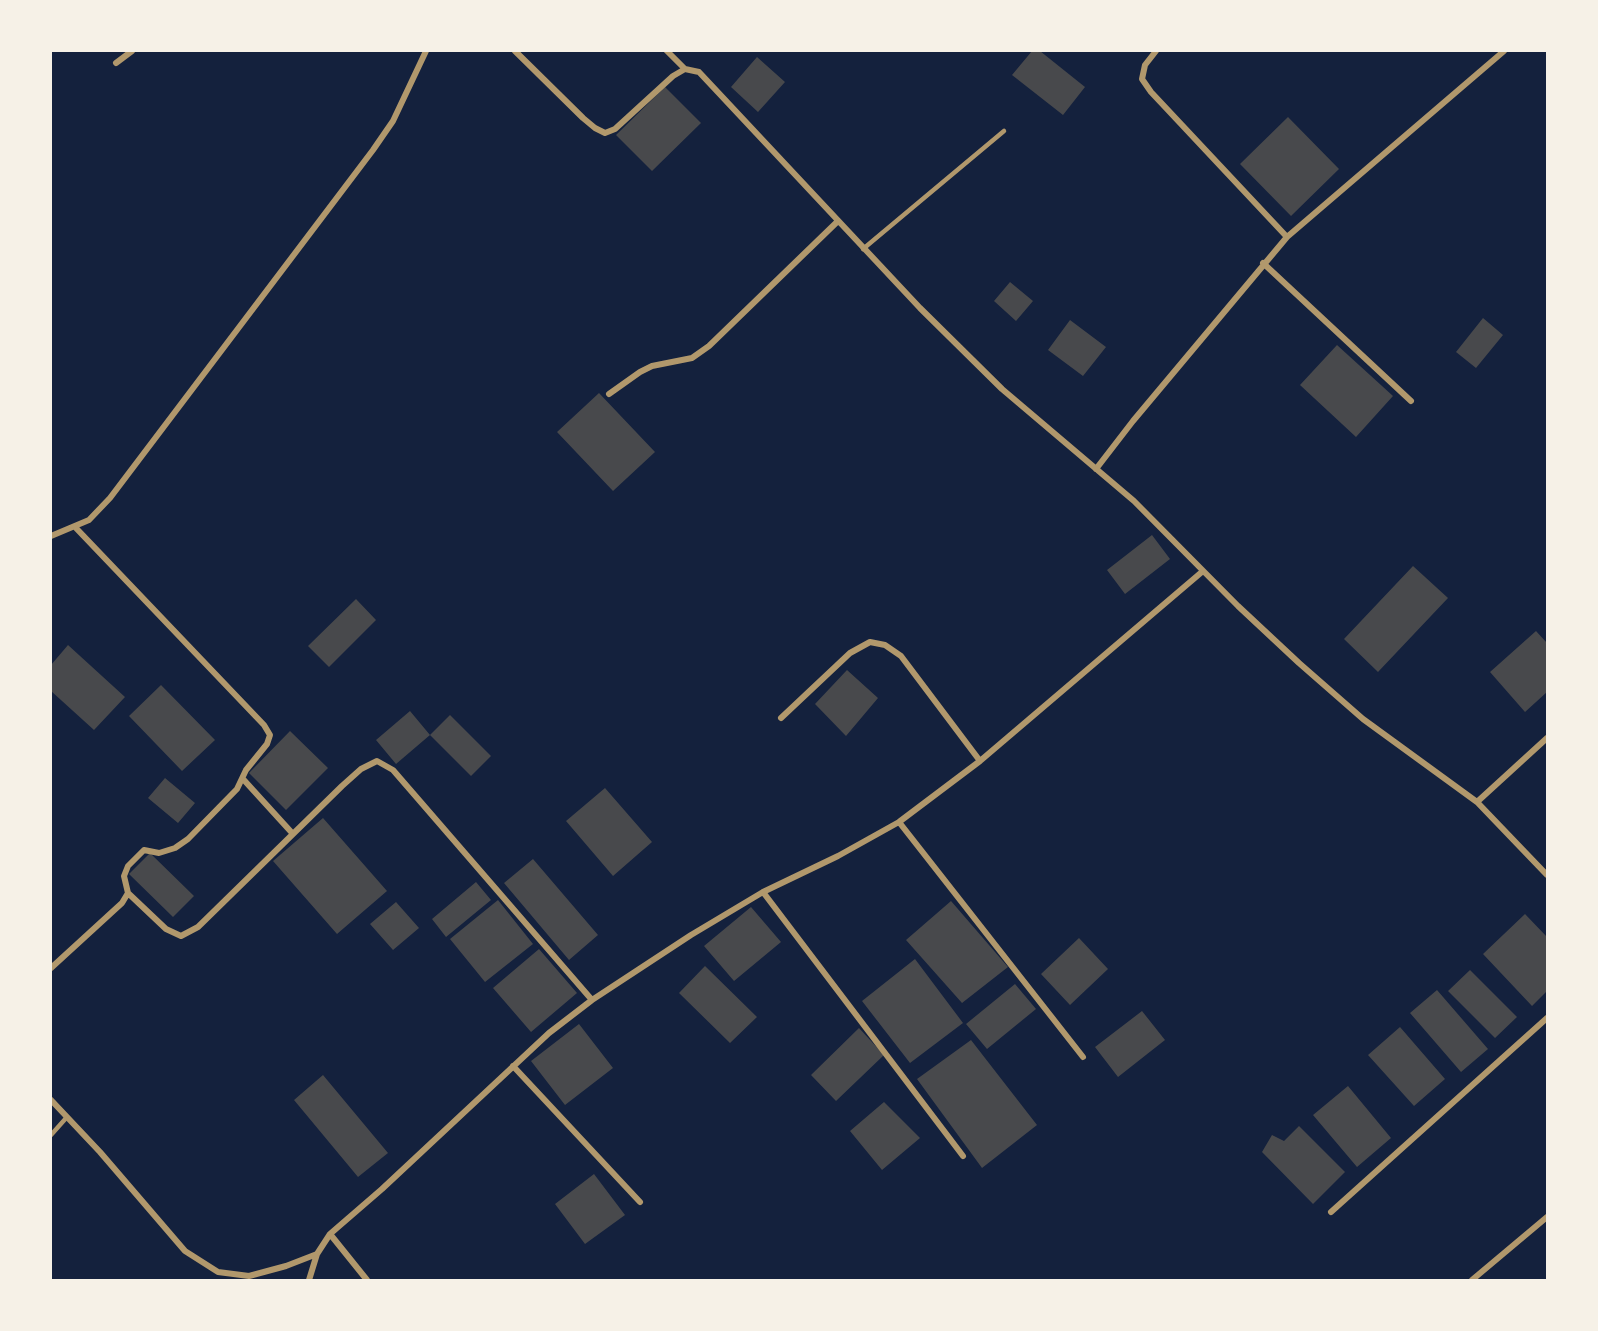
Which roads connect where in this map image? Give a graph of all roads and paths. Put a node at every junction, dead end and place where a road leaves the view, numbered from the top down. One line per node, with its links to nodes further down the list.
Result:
1 (132, 51): 7 (street)
2 (426, 51): 17 (street)
3 (515, 51): 8 (street)
4 (668, 51): 8 (street)
5 (1156, 51): 11 (street)
6 (1504, 51): 11 (street)
7 (116, 63)
8 (685, 69): 10 (street)
9 (1004, 131): 12 (lane)
10 (837, 222): 12 (street); 14 (street)
11 (1287, 237): 13 (street)
12 (863, 249): 16 (street)
13 (1263, 263): 15 (street); 16 (street)
14 (609, 394)
15 (1411, 401)
16 (1096, 469): 19 (street)
17 (75, 527): 18 (street); 23 (street)
18 (51, 536)
19 (1203, 571): 22 (street); 24 (street)
20 (782, 718): 22 (street)
21 (1547, 738): 24 (street)
22 (980, 761): 25 (street)
23 (243, 779): 26 (street); 29 (street)
24 (1477, 802): 27 (street)
25 (899, 822): 28 (street); 33 (street)
26 (293, 834): 29 (street); 31 (street)
27 (1547, 874)
28 (763, 892): 31 (street); 38 (street)
29 (128, 893): 30 (street)
30 (51, 968)
31 (592, 1000): 34 (street)
32 (1547, 1018): 40 (street)
33 (1083, 1058)
34 (513, 1066): 39 (street); 42 (street)
35 (51, 1100): 36 (street)
36 (67, 1117): 37 (lane); 43 (street)
37 (51, 1135)
38 (963, 1156)
39 (640, 1202)
40 (1331, 1212)
41 (1547, 1218): 46 (street)
42 (330, 1234): 43 (street); 45 (street)
43 (317, 1254): 44 (street)
44 (309, 1280)
45 (367, 1280)
46 (1472, 1280)

